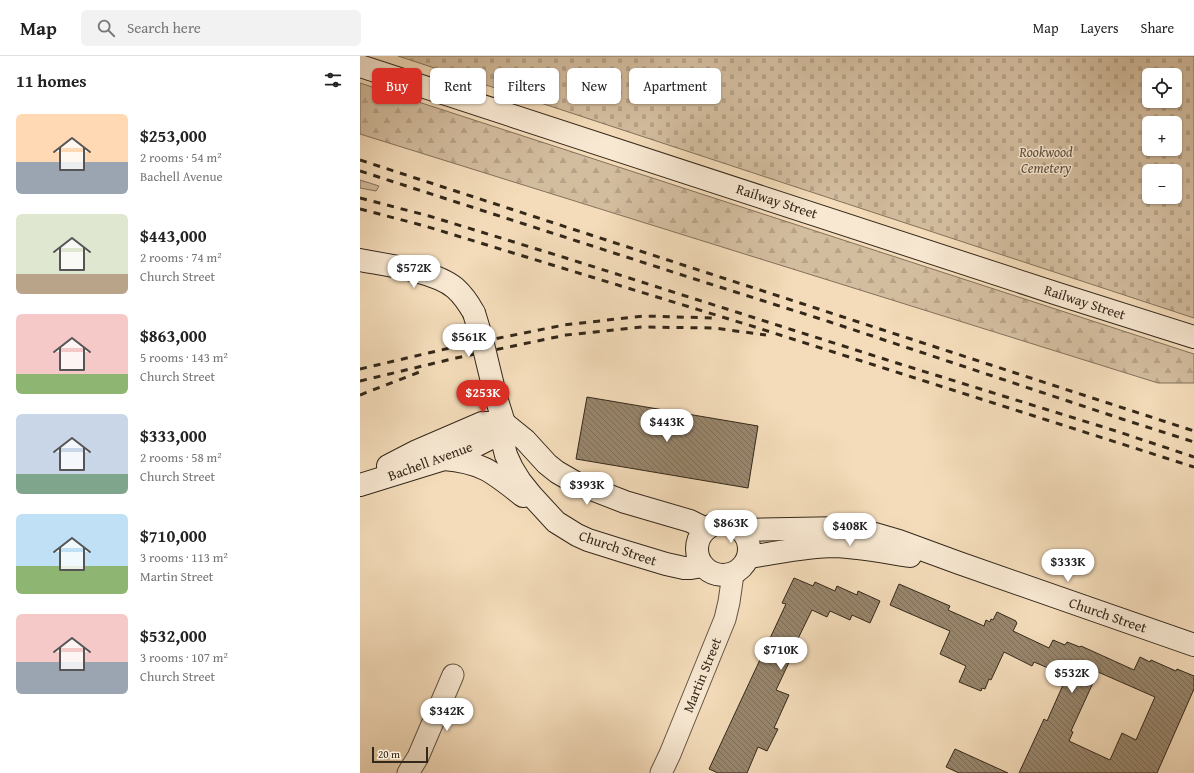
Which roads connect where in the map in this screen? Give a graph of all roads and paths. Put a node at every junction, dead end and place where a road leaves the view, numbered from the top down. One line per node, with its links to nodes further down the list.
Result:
1 (360, 66): 3 (main road, Railway Street)
2 (360, 260): 4 (main road, Church Street, bridge)
3 (1194, 337)
4 (504, 423): 5 (main road, Bachell Avenue); 6 (main road, Bachell Avenue); 7 (main road, Church Street); 8 (main road)
5 (444, 459): 6 (main road, Bachell Avenue); 7 (main road)
6 (360, 484)
7 (556, 522): 12 (main road, Church Street)
8 (706, 529): 9 (main road); 12 (main road)
9 (741, 530): 10 (main road); 11 (main road, Church Street)
10 (749, 557): 11 (main road, Church Street); 13 (main road)
11 (959, 563): 14 (main road, Church Street)
12 (702, 566): 13 (main road)
13 (733, 574): 19 (street, Martin Street)
14 (1166, 635): 15 (main road, Church Street); 16 (main road, Church Street)
15 (1194, 640)
16 (1194, 645)
17 (453, 675): 18 (street)
18 (408, 773)
19 (662, 773)

